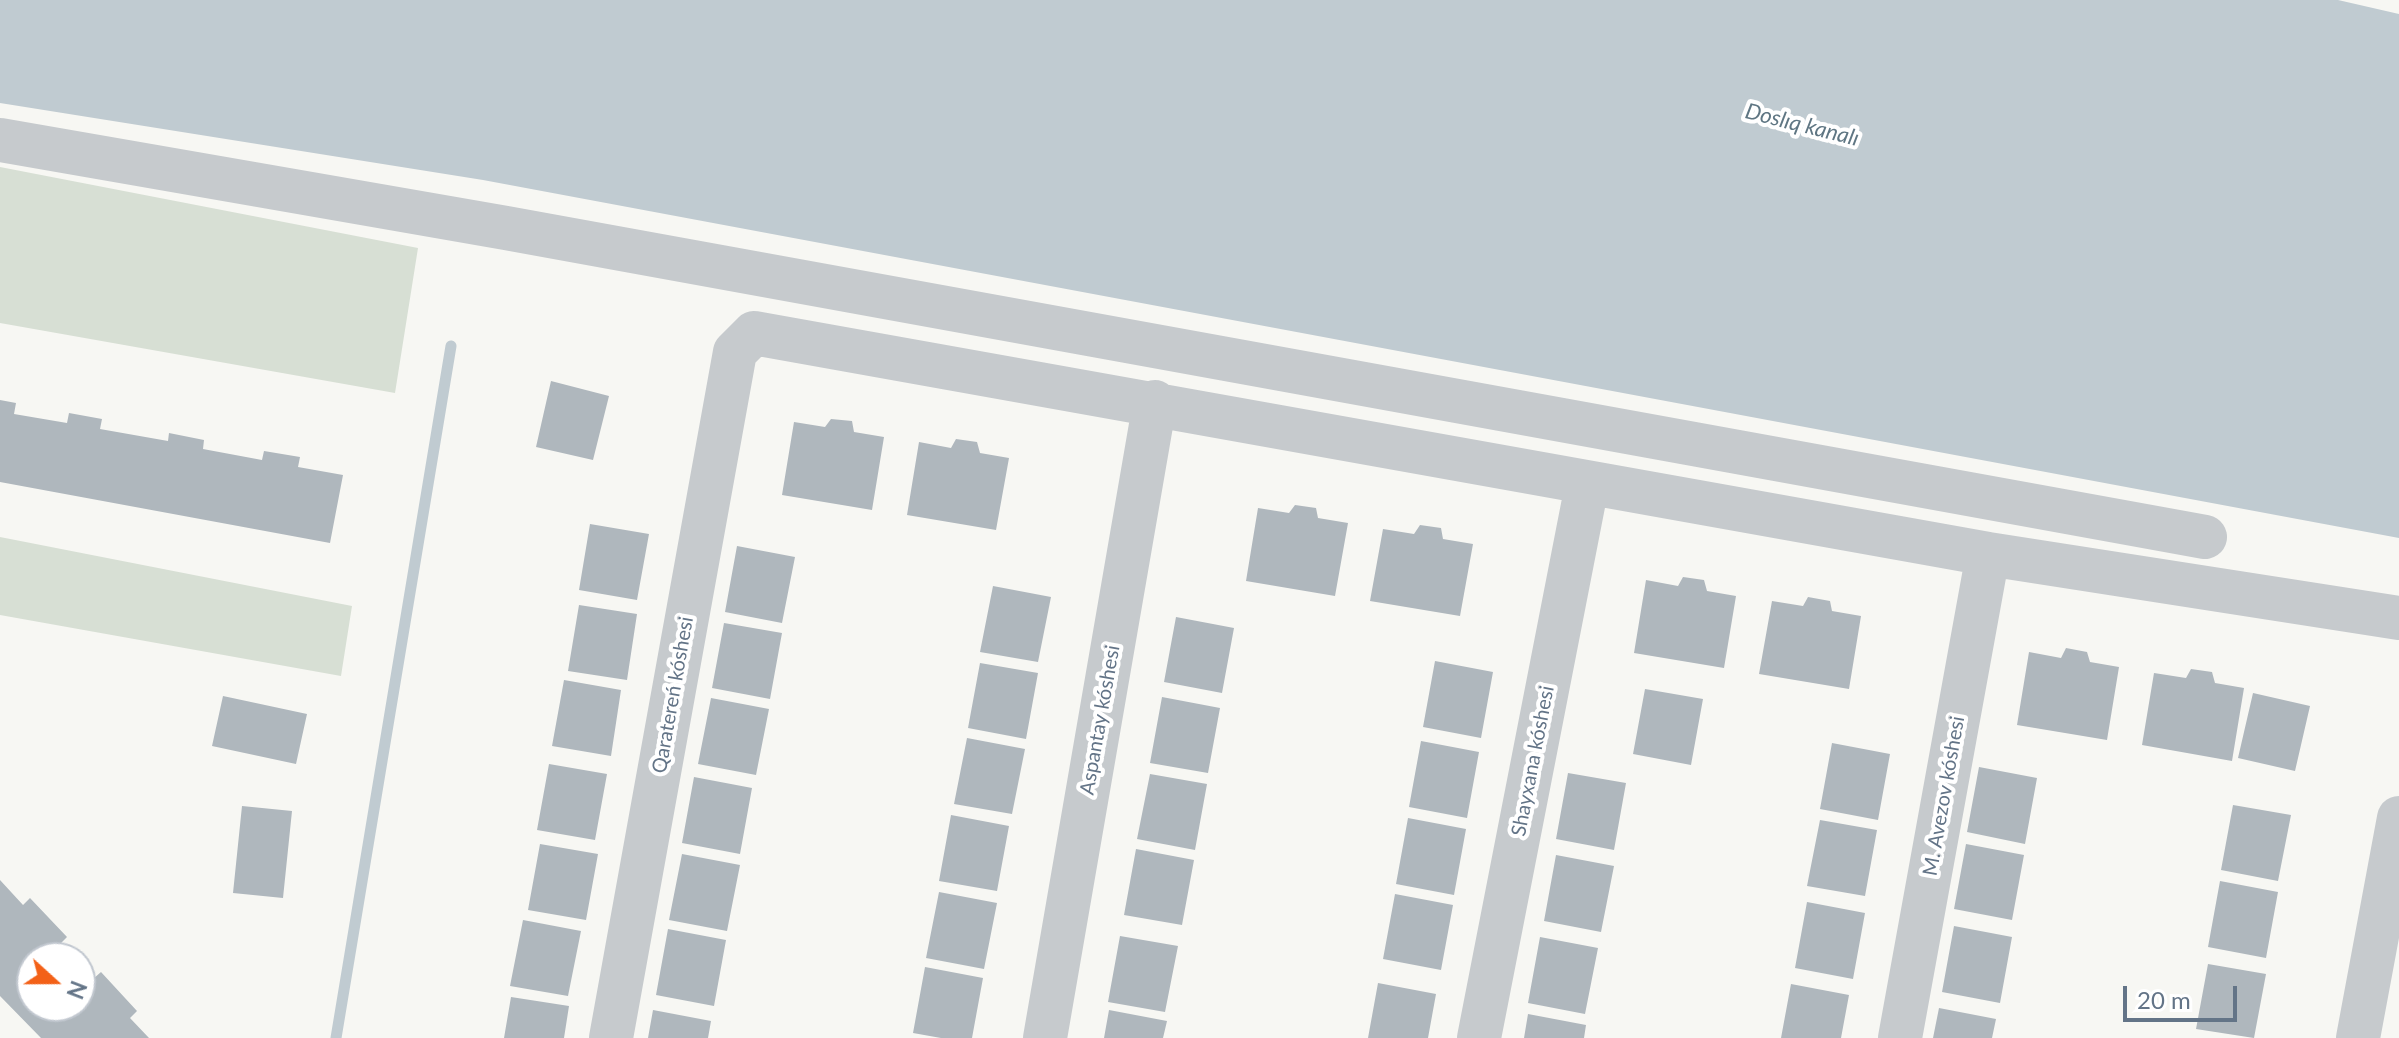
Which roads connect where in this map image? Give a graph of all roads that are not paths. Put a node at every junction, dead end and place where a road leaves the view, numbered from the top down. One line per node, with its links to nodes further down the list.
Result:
1 (0, 140): 4 (street)
2 (1155, 402): 3 (street); 8 (street, Qaratereń kóshesi); 9 (street, Aspantay kóshesi)
3 (1587, 485): 5 (street); 10 (street, Shayxana kóshesi)
4 (2205, 537)
5 (1988, 554): 6 (street); 11 (street, M. Avezov kóshesi)
6 (2399, 618)
7 (2399, 818): 12 (street)
8 (611, 1038)
9 (1045, 1038)
10 (1479, 1038)
11 (1900, 1038)
12 (2358, 1038)

